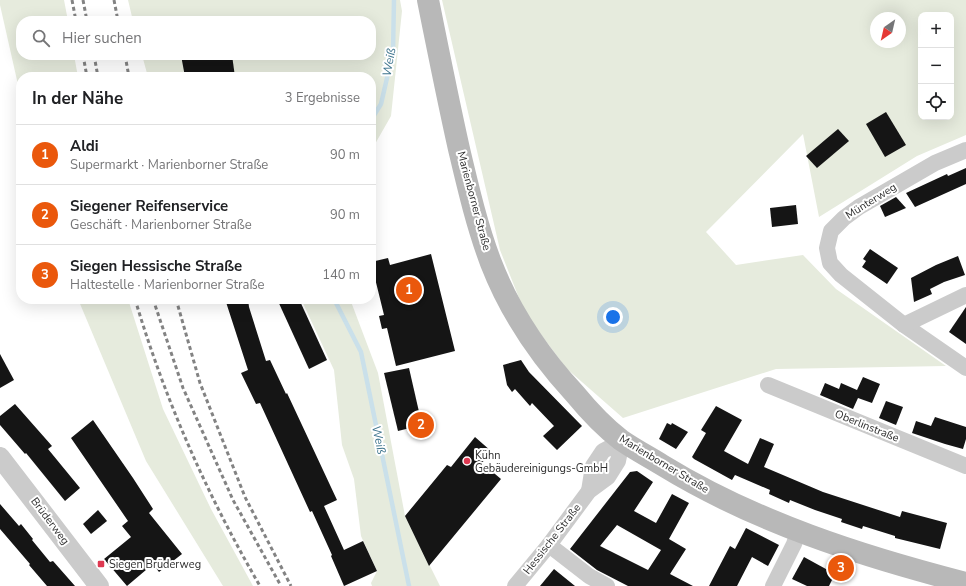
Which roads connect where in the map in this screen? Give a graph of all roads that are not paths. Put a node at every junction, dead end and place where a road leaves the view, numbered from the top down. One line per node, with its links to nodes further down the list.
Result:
1 (428, 0): 7 (main road, Marienborner Straße)
2 (966, 150): 4 (street, Münterweg)
3 (966, 295): 4 (street)
4 (904, 325): 5 (street, Münterweg)
5 (966, 368)
6 (768, 385): 9 (street, Oberlinstraße)
7 (622, 441): 10 (main road, Marienborner Straße); 11 (street, Hessische Straße)
8 (0, 456): 13 (street, Brüderweg)
9 (966, 466)
10 (798, 532): 12 (main road, Marienborner Straße); 16 (street)
11 (549, 545): 14 (street, Hessische Straße); 15 (street)
12 (966, 583)
13 (99, 586)
14 (515, 586)
15 (607, 586)
16 (773, 586)

